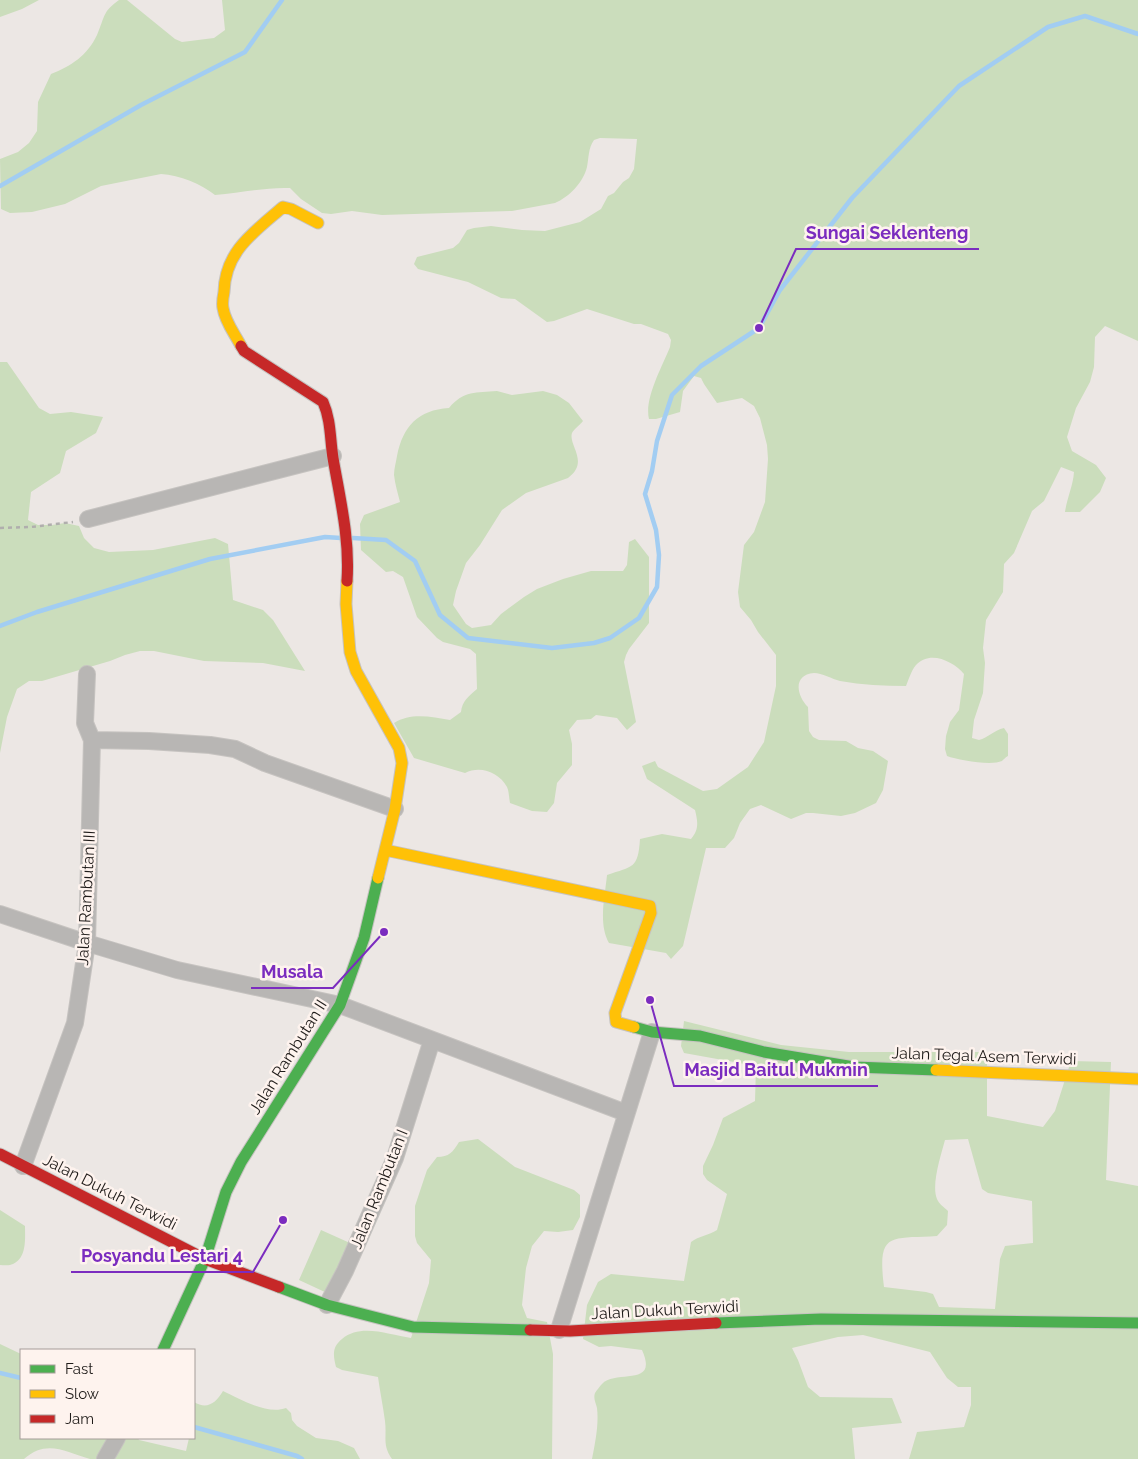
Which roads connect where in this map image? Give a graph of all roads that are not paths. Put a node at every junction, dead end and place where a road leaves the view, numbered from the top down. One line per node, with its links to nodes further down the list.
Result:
1 (318, 223): 2 (street)
2 (333, 456): 3 (street); 6 (street, Jalan Rambutan II)
3 (88, 519)
4 (87, 674): 5 (street, Jalan Rambutan III)
5 (92, 740): 6 (street); 9 (street, Jalan Rambutan III)
6 (395, 809): 7 (street, Jalan Rambutan II)
7 (385, 850): 10 (street, Jalan Rambutan II); 11 (street, Jalan Tegal Asem Terwidi)
8 (0, 914): 9 (street)
9 (87, 943): 10 (street); 16 (street, Jalan Rambutan III)
10 (340, 1005): 12 (street); 17 (street, Jalan Rambutan II)
11 (652, 1032): 13 (street, Jalan Tegal Asem Terwidi); 14 (street)
12 (432, 1040): 14 (street); 18 (street, Jalan Rambutan I)
13 (1138, 1079)
14 (626, 1113): 20 (street)
15 (0, 1154): 16 (street, Jalan Dukuh Terwidi)
16 (23, 1166): 17 (street, Jalan Dukuh Terwidi)
17 (205, 1259): 18 (street, Jalan Dukuh Terwidi); 21 (street)
18 (327, 1305): 20 (street, Jalan Dukuh Terwidi)
19 (1138, 1322): 20 (street, Jalan Dukuh Terwidi)
20 (558, 1330)
21 (163, 1349)
22 (117, 1439): 23 (street)
23 (105, 1459)

